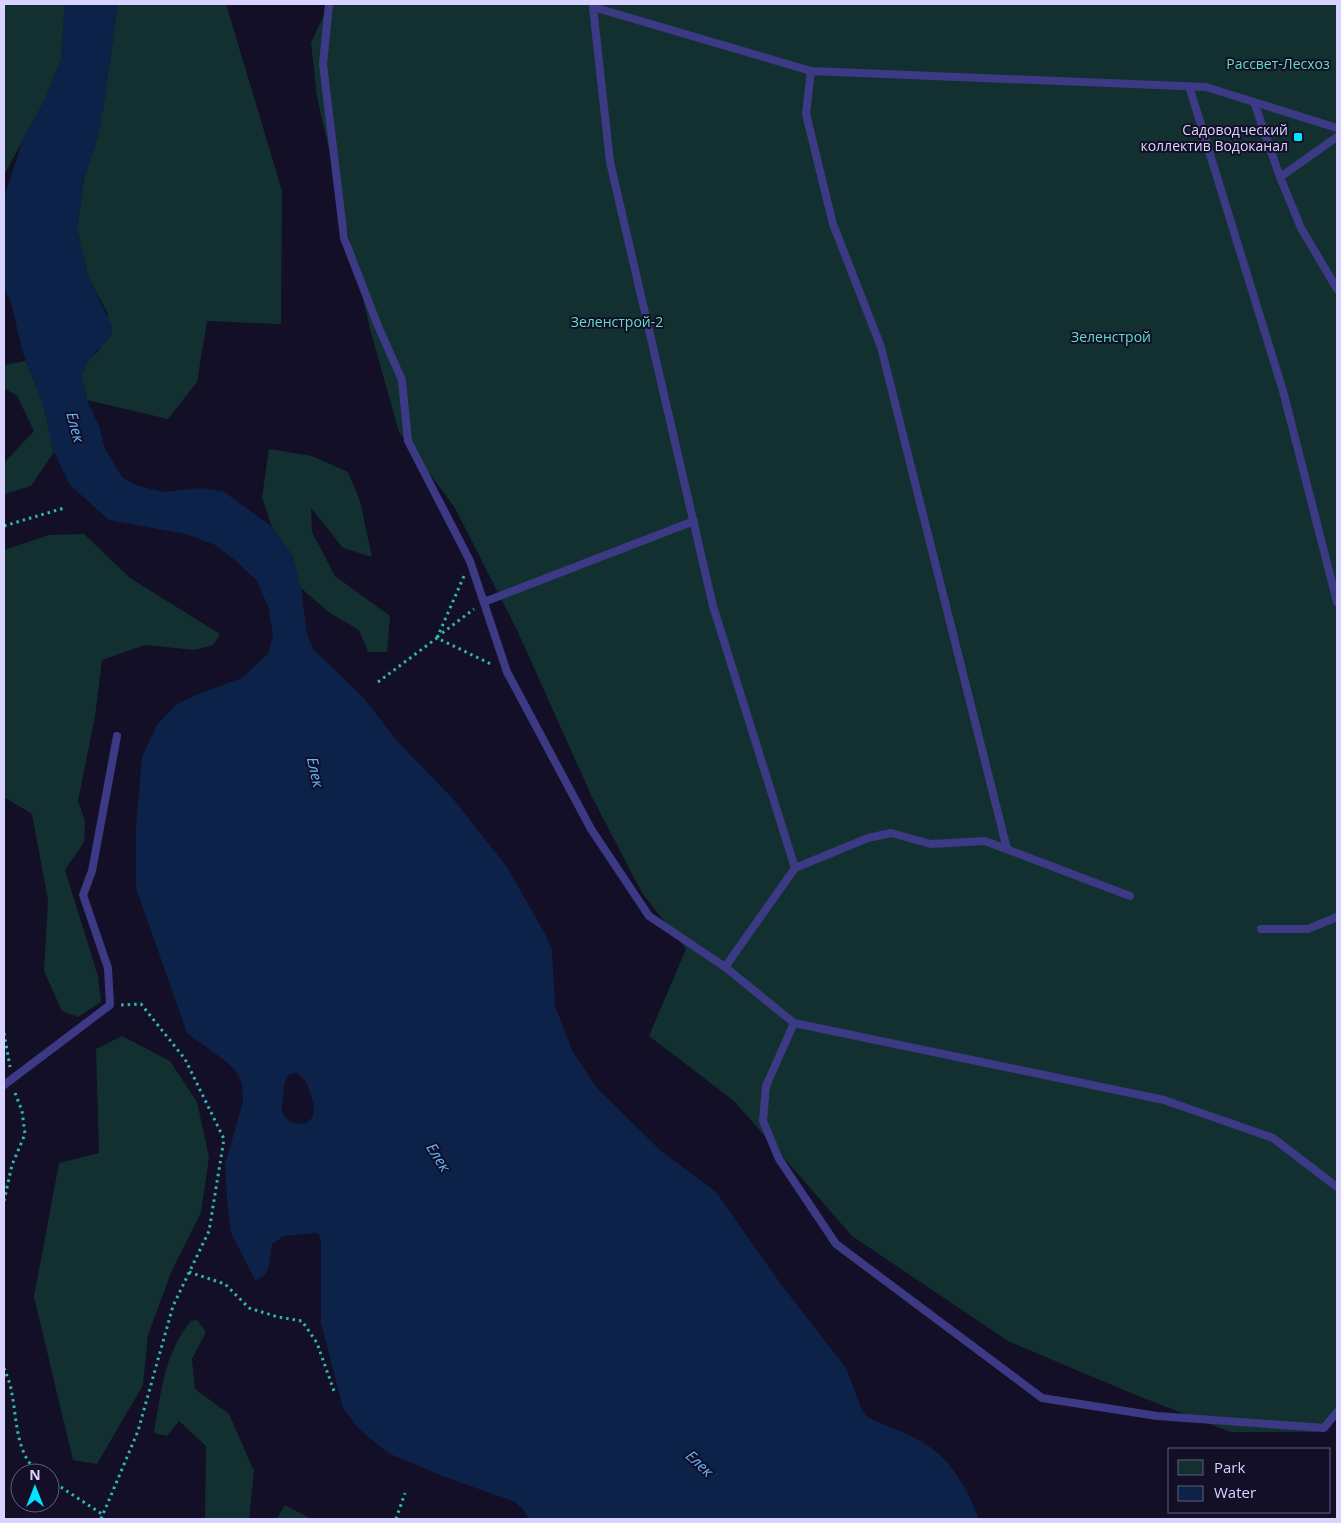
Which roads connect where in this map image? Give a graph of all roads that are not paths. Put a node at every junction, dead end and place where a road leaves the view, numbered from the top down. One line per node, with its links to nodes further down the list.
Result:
1 (329, 4): 11 (lane)
2 (592, 6): 3 (lane); 10 (lane)
3 (811, 71): 4 (lane); 14 (lane)
4 (1189, 86): 5 (lane); 12 (lane)
5 (1254, 102): 6 (lane); 8 (lane)
6 (1337, 128)
7 (1337, 137): 8 (lane)
8 (1280, 177): 9 (lane)
9 (1337, 289)
10 (694, 521): 11 (lane); 15 (lane)
11 (484, 602): 19 (lane)
12 (1337, 602)
13 (117, 736): 21 (lane)
14 (1007, 849): 15 (lane); 16 (lane)
15 (795, 868): 19 (lane)
16 (1130, 896)
17 (1337, 917): 18 (lane)
18 (1262, 929)
19 (725, 967): 20 (lane)
20 (794, 1023): 22 (lane); 23 (lane)
21 (7, 1082)
22 (1337, 1187)
23 (1337, 1412)

